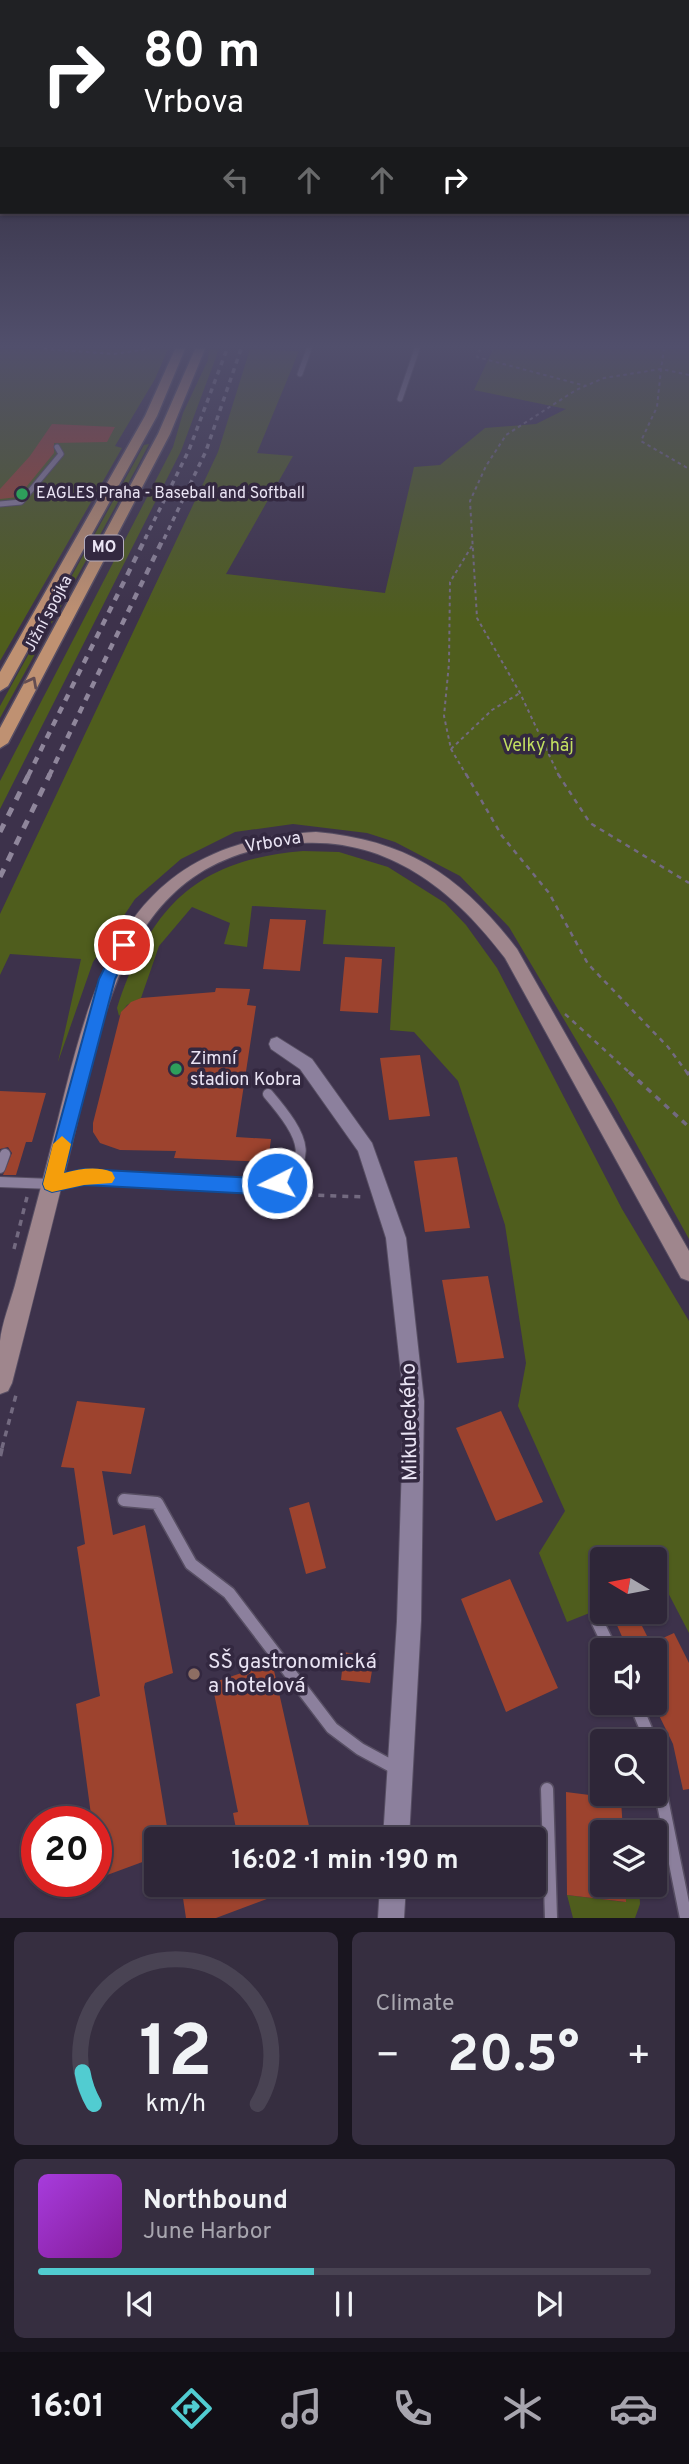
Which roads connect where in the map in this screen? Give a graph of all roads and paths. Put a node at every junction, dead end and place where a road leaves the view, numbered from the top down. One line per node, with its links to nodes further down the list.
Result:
1 (138, 439): 9 (highway, Jižní spojka / MO)
2 (162, 439): 11 (highway, Jižní spojka / MO, one-way to 2)
3 (504, 439): 8 (path)
4 (642, 439): 6 (path)
5 (57, 447): 7 (lane)
6 (689, 469)
7 (0, 504)
8 (473, 544): 10 (path); 12 (path)
9 (0, 686)
10 (520, 693): 12 (path); 13 (path)
11 (0, 743)
12 (451, 749): 16 (path)
13 (689, 883)
14 (559, 1010): 18 (path)
15 (277, 1044): 25 (street, Mikuleckého)
16 (689, 1075)
17 (268, 1094): 23 (lane)
18 (689, 1127)
19 (5, 1154): 20 (lane)
20 (0, 1168)
21 (0, 1182): 22 (lane)
22 (30, 1183): 24 (lane); 26 (path)
23 (277, 1183): 24 (lane); 25 (path)
24 (52, 1184): 27 (main road, Vrbova); 28 (main road, Vrbova)
25 (383, 1198): 30 (street, Mikuleckého)
26 (14, 1249)
27 (689, 1270)
28 (0, 1383)
29 (124, 1500): 30 (lane)
30 (400, 1771): 33 (street, Mikuleckého)
31 (547, 1789): 36 (lane)
32 (663, 1806): 37 (lane)
33 (397, 1827)
34 (392, 1897): 35 (street)
35 (391, 1918)
36 (551, 1918)
37 (686, 1918)

